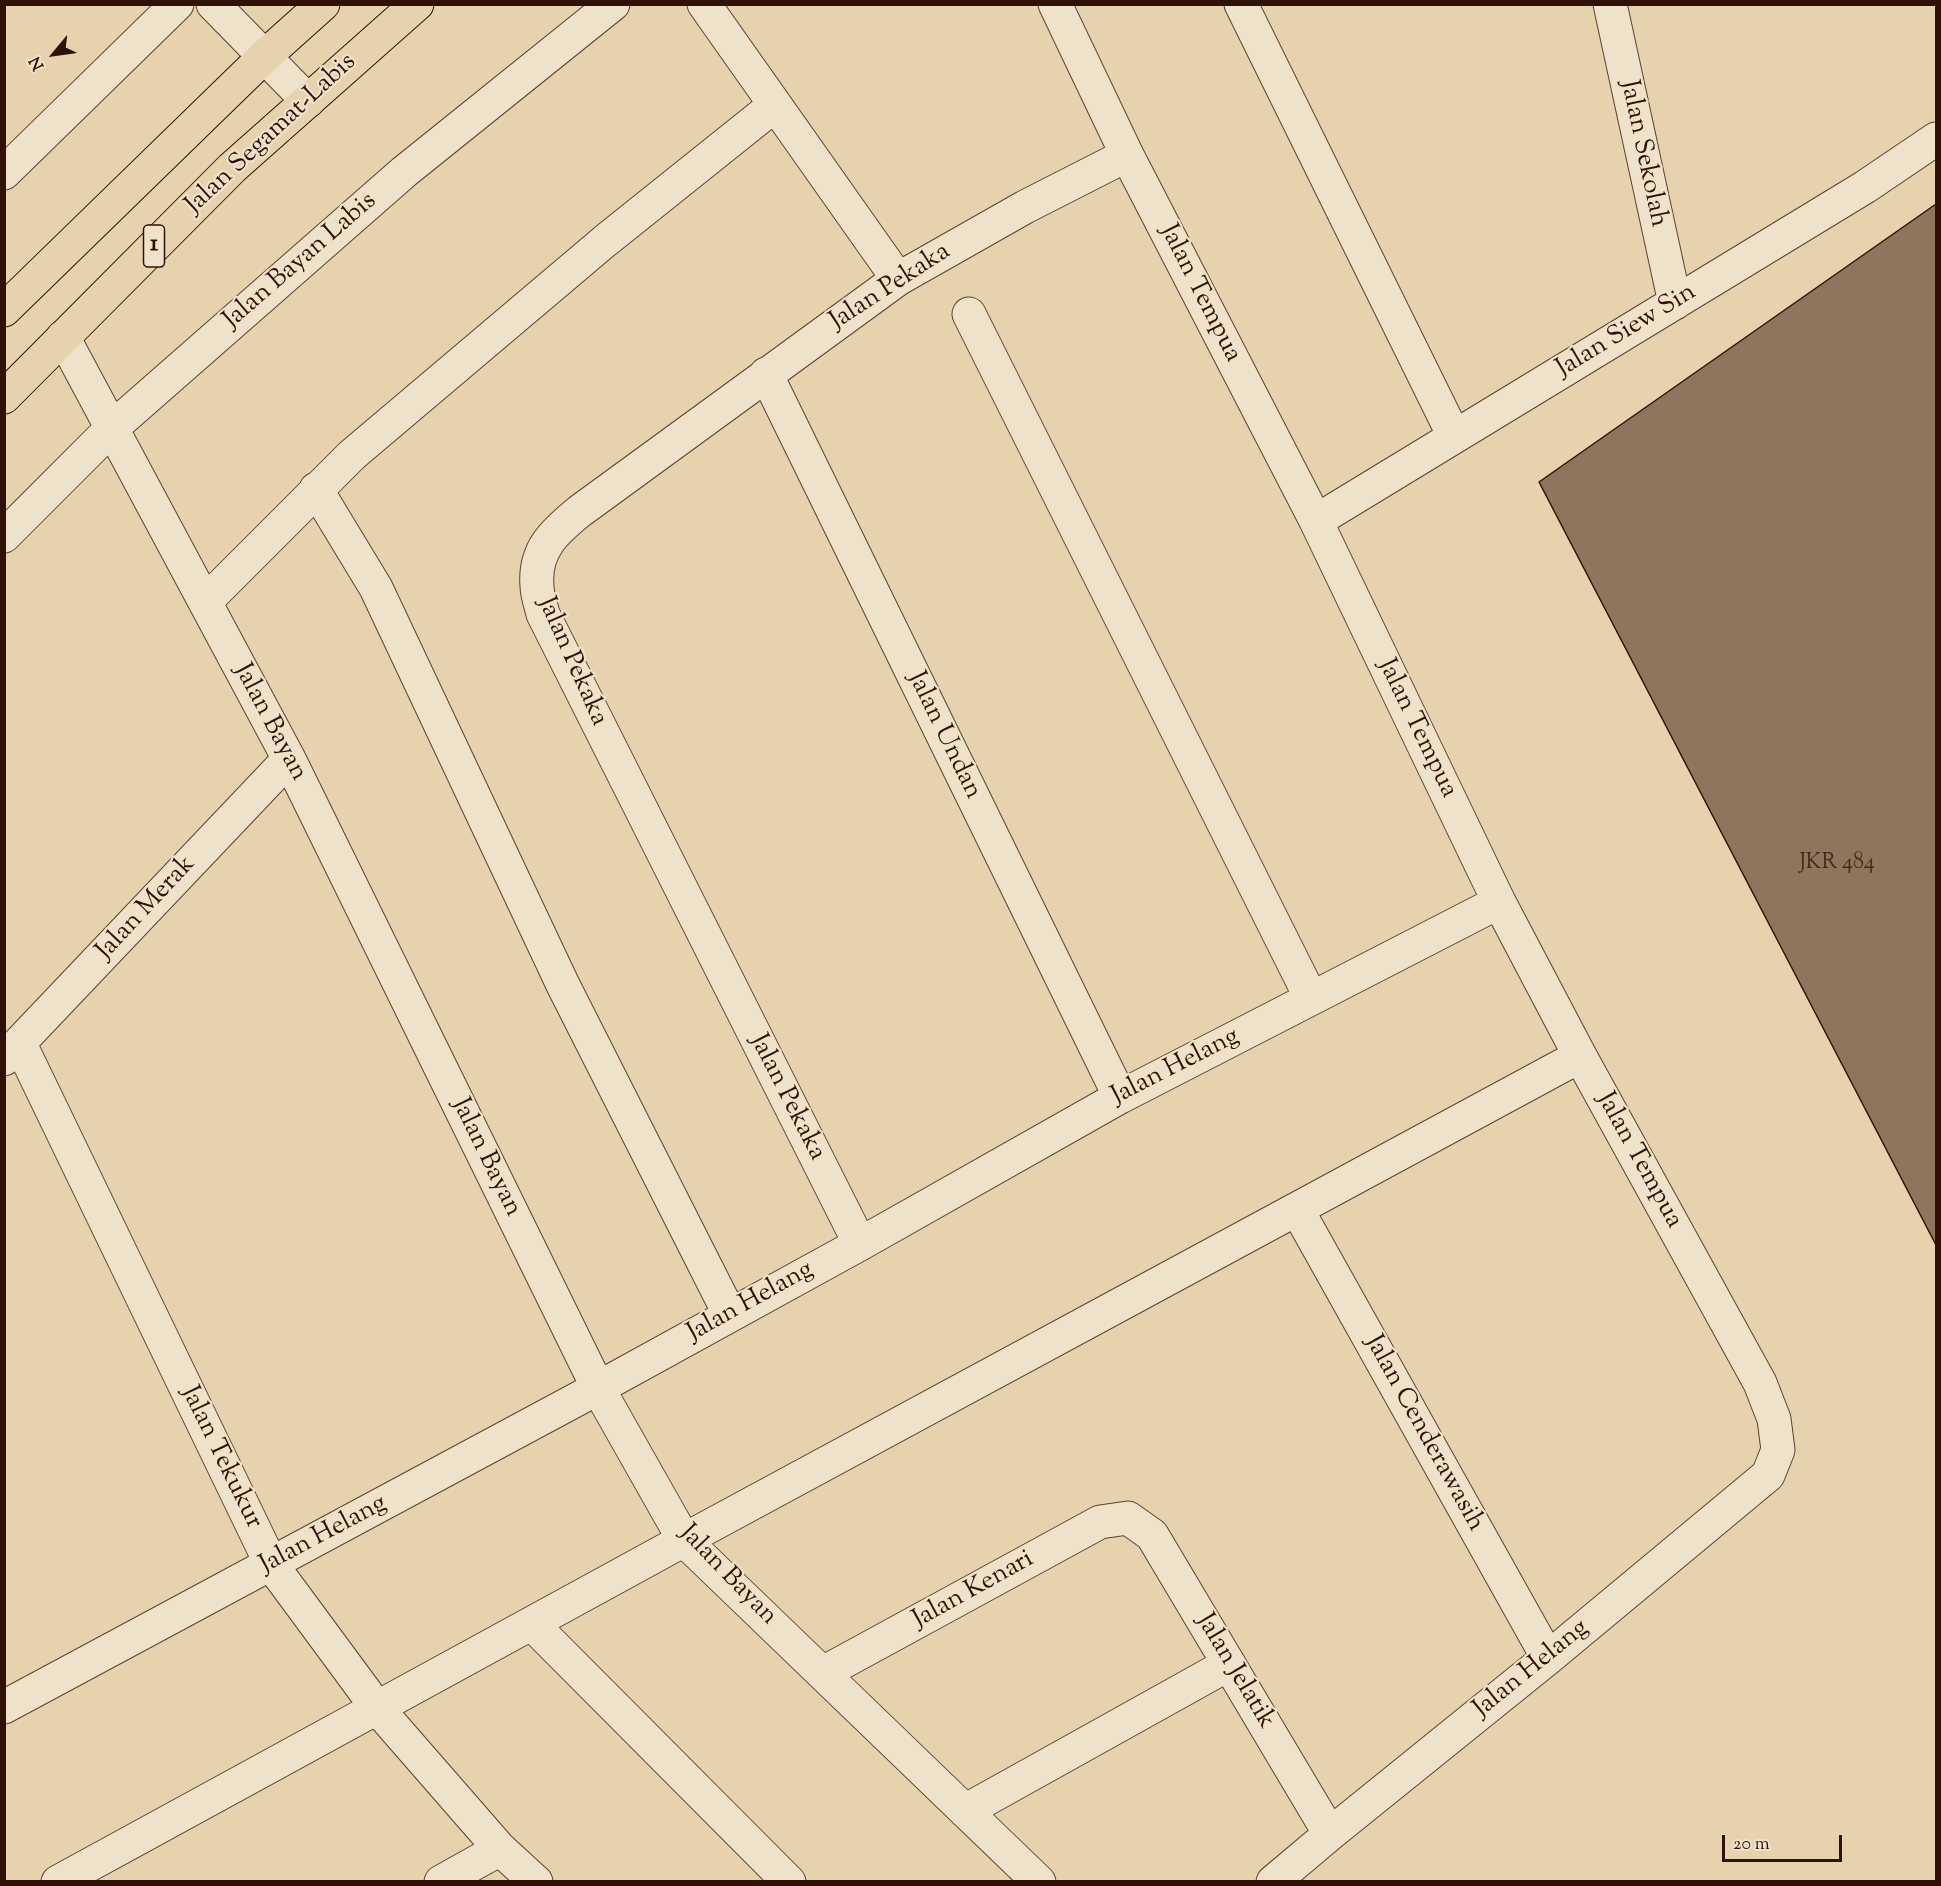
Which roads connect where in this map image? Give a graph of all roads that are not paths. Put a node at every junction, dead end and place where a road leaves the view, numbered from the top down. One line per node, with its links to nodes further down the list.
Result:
1 (177, 4): 15 (street)
2 (213, 4): 10 (street)
3 (323, 4): 10 (highway, 1)
4 (417, 4): 11 (highway, Jalan Segamat-Labis / 1)
5 (613, 4): 23 (street, Jalan Bayan Labis)
6 (704, 4): 12 (street)
7 (1055, 4): 14 (street, Jalan Tempua)
8 (1241, 4): 24 (street)
9 (1610, 4): 17 (street, Jalan Sekolah)
10 (265, 56): 11 (street); 18 (highway, 1)
11 (308, 101): 20 (highway, Jalan Segamat-Labis / 1)
12 (775, 105): 16 (street); 25 (street)
13 (1936, 139): 17 (street, Jalan Siew Sin)
14 (1127, 155): 16 (street, Jalan Pekaka); 26 (street, Jalan Tempua)
15 (4, 173)
16 (898, 279): 21 (street, Jalan Pekaka)
17 (1675, 303): 24 (street, Jalan Siew Sin)
18 (4, 310)
19 (969, 314): 31 (street)
20 (63, 337): 22 (highway, Jalan Segamat-Labis / 1); 23 (street, Jalan Bayan)
21 (766, 374): 34 (street, Jalan Undan); 36 (street, Jalan Pekaka)
22 (4, 397)
23 (112, 428): 27 (street, Jalan Bayan Labis); 28 (street, Jalan Bayan)
24 (1454, 436): 26 (street, Jalan Siew Sin)
25 (316, 489): 28 (street); 37 (street)
26 (1316, 521): 30 (street, Jalan Tempua)
27 (4, 536)
28 (205, 602): 29 (street, Jalan Bayan)
29 (289, 759): 32 (street, Jalan Merak); 38 (street, Jalan Bayan)
30 (1499, 902): 31 (street, Jalan Helang); 33 (street, Jalan Tempua)
31 (1311, 998): 34 (street, Jalan Helang)
32 (12, 1052): 42 (street, Jalan Tekukur)
33 (1580, 1056): 35 (street); 39 (street, Jalan Tempua)
34 (1120, 1097): 36 (street, Jalan Helang)
35 (1298, 1211): 41 (street); 44 (street, Jalan Cenderawasih)
36 (860, 1244): 37 (street, Jalan Helang)
37 (730, 1315): 38 (street, Jalan Helang)
38 (598, 1388): 41 (street, Jalan Bayan); 42 (street, Jalan Helang)
39 (1778, 1450): 44 (street, Jalan Helang)
40 (1128, 1518): 45 (street, Jalan Jelatik); 46 (street, Jalan Kenari)
41 (684, 1540): 43 (street); 46 (street, Jalan Bayan)
42 (271, 1564): 47 (street, Jalan Helang); 48 (street, Jalan Tekukur)
43 (532, 1624): 48 (street); 55 (street)
44 (1548, 1658): 50 (street, Jalan Helang)
45 (1229, 1664): 49 (street); 50 (street, Jalan Jelatik)
46 (823, 1673): 49 (street, Jalan Bayan)
47 (4, 1707)
48 (378, 1709): 51 (street, Jalan Tekukur); 52 (street)
49 (965, 1811): 56 (street, Jalan Bayan)
50 (1330, 1834): 57 (street, Jalan Helang)
51 (500, 1849): 53 (street); 54 (street, Jalan Tekukur)
52 (58, 1881)
53 (441, 1881)
54 (536, 1881)
55 (789, 1881)
56 (1039, 1881)
57 (1273, 1881)

